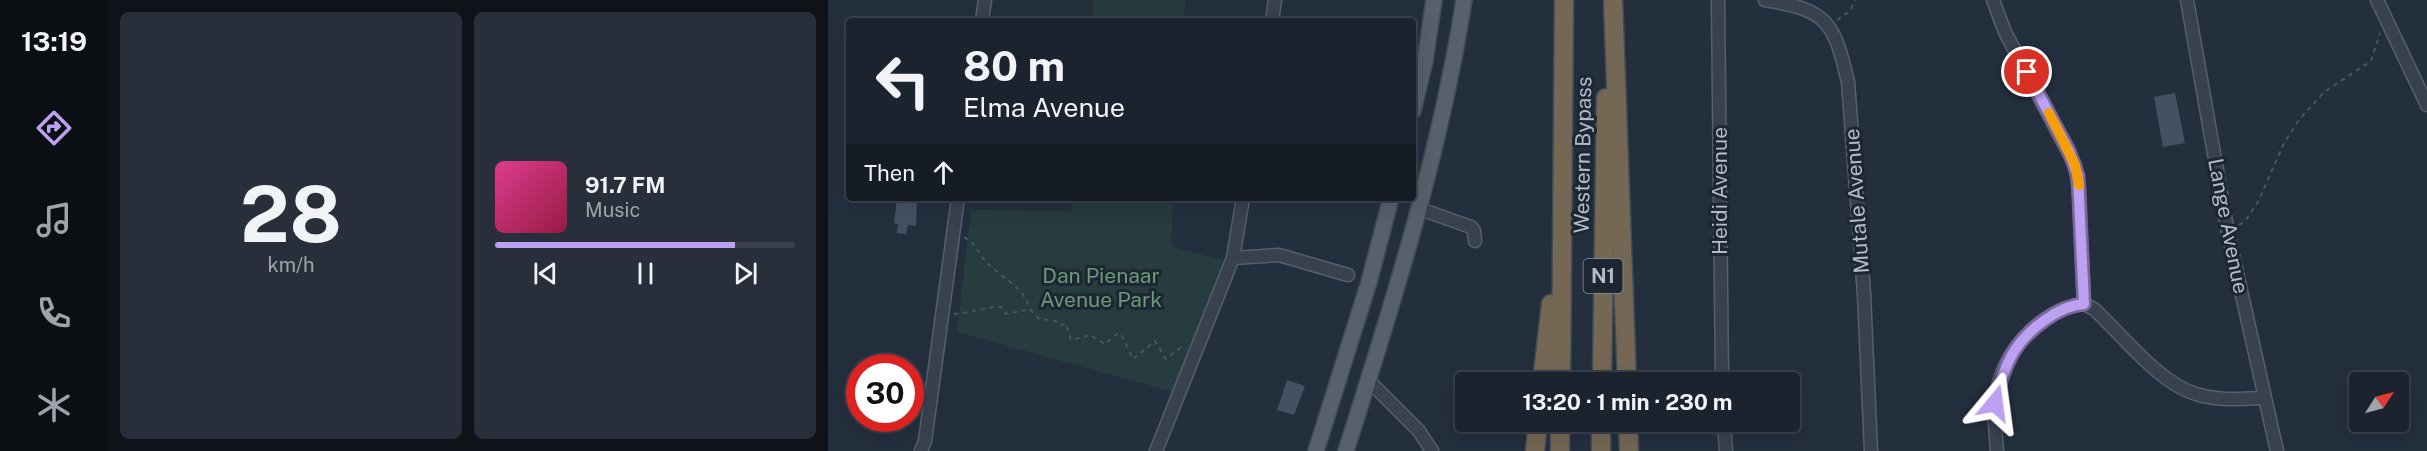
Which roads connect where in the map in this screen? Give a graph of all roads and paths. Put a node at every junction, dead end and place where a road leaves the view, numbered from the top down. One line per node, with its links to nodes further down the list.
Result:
1 (985, 0): 14 (street)
2 (1275, 0): 15 (street)
3 (1434, 0): 18 (main road)
4 (1464, 0): 24 (main road)
5 (1564, 0): 20 (highway, Western Bypass / N1)
6 (1607, 0): 36 (highway, Western Bypass / N1)
7 (1613, 0): 37 (highway)
8 (1718, 0): 38 (street, Heidi Avenue)
9 (1766, 0): 16 (street, Mutale Avenue)
10 (1855, 0): 16 (path)
11 (1992, 0): 30 (street)
12 (2187, 0): 26 (street, Lange Avenue)
13 (2377, 0): 17 (street)
14 (982, 18)
15 (1272, 18)
16 (1828, 26): 56 (street, Mutale Avenue)
17 (2389, 26): 19 (street); 26 (path)
18 (1416, 98)
19 (2427, 105)
20 (1562, 198): 34 (highway); 35 (highway, Western Bypass / N1)
21 (958, 201): 25 (street)
22 (1242, 201): 28 (street)
23 (1390, 201): 48 (main road)
24 (1420, 209): 27 (street); 39 (main road)
25 (954, 231): 31 (path); 32 (street)
26 (2228, 233): 40 (street, Lange Avenue)
27 (1475, 241)
28 (1233, 258): 29 (street); 33 (street)
29 (1348, 275)
30 (2084, 304): 40 (street); 57 (street)
31 (1030, 309): 32 (path); 33 (path)
32 (942, 314): 46 (street)
33 (1197, 353): 47 (street)
34 (1543, 372)
35 (1561, 372)
36 (1602, 372)
37 (1627, 372)
38 (1722, 372)
39 (1368, 380): 49 (main road); 50 (street)
40 (2264, 398): 58 (street, Lange Avenue)
41 (1537, 432): 51 (highway)
42 (1560, 432): 52 (highway)
43 (1601, 432): 53 (highway)
44 (1628, 432): 54 (highway)
45 (1725, 432): 55 (street)
46 (921, 451)
47 (1156, 451)
48 (1316, 451)
49 (1346, 451)
50 (1432, 451)
51 (1535, 451)
52 (1560, 451)
53 (1601, 451)
54 (1629, 451)
55 (1726, 451)
56 (1871, 451)
57 (1997, 451)
58 (2277, 451)

